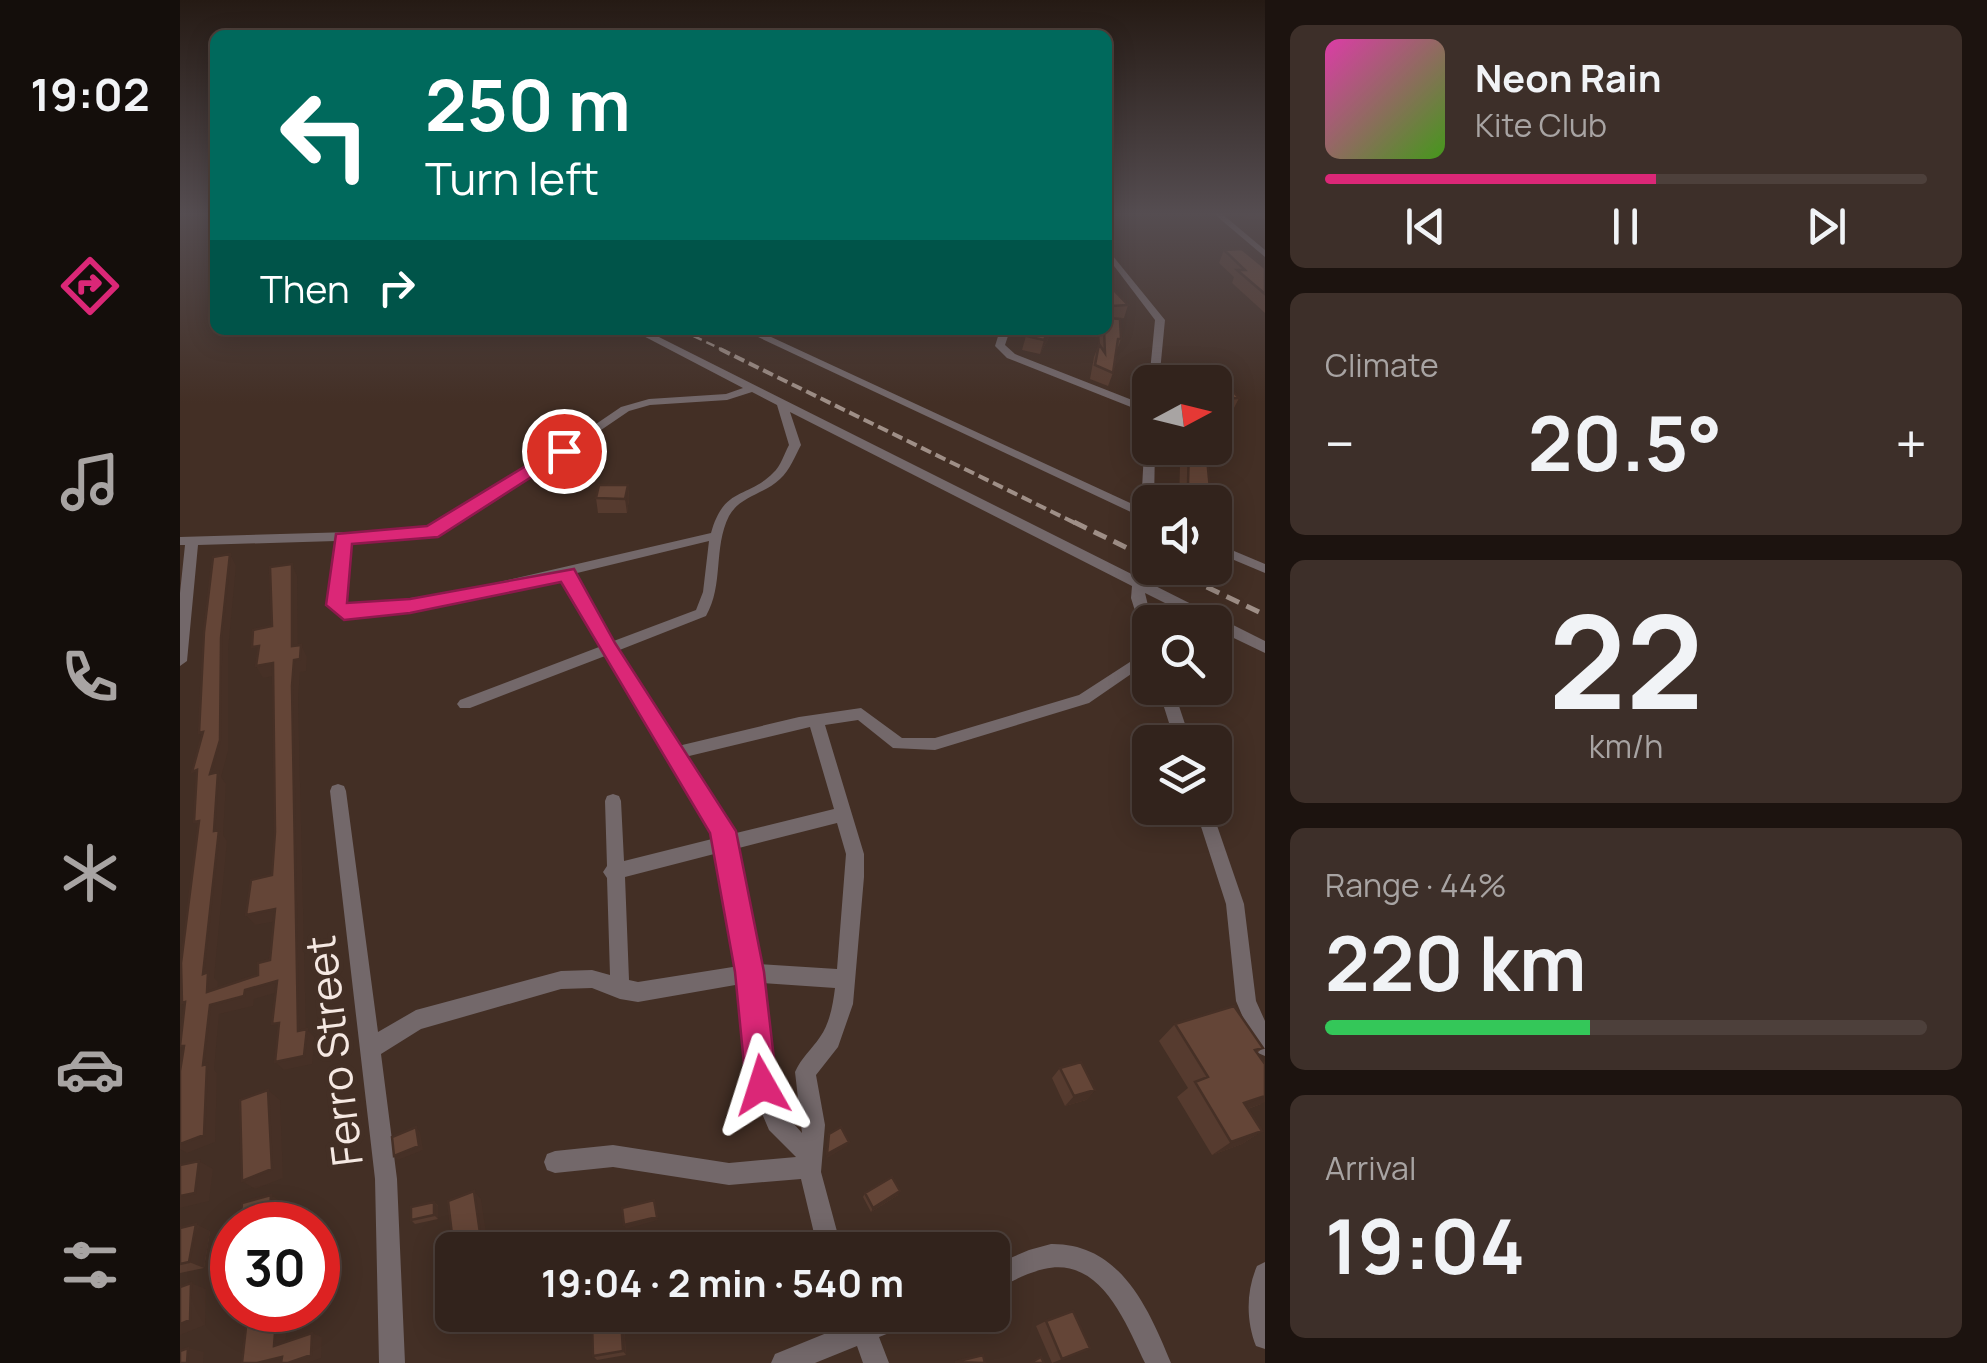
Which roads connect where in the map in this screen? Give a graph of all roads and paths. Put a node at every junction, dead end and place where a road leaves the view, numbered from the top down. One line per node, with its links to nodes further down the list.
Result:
1 (1126, 277): 5 (street)
2 (647, 335): 6 (street)
3 (759, 335): 9 (street)
4 (1003, 335): 8 (street)
5 (1156, 365)
6 (754, 388): 7 (street); 11 (street)
7 (781, 401): 10 (street); 16 (street)
8 (1132, 406)
9 (1132, 509)
10 (715, 536): 15 (street); 18 (street)
11 (343, 539): 12 (street); 15 (street)
12 (186, 541): 20 (street)
13 (1232, 554): 14 (street)
14 (1264, 569)
15 (567, 574): 18 (street)
16 (1132, 580)
17 (1141, 585): 19 (street)
18 (607, 648): 22 (street); 24 (street)
19 (1264, 648)
20 (180, 661)
21 (1132, 666): 23 (street)
22 (465, 704)
23 (816, 720): 24 (street); 27 (street)
24 (673, 754): 29 (street)
25 (338, 791): 35 (street, Ferro Street)
26 (612, 800): 30 (street)
27 (844, 814): 29 (street); 32 (street)
28 (1209, 825): 34 (street)
29 (726, 843): 30 (street); 31 (street)
30 (612, 872): 33 (street)
31 (750, 972): 32 (street); 33 (street); 37 (street)
32 (847, 978): 37 (street)
33 (620, 989): 35 (street)
34 (1264, 1046)
35 (372, 1048): 44 (street, Ferro Street)
36 (555, 1162): 37 (street)
37 (810, 1162): 38 (street)
38 (826, 1232)
39 (1010, 1271): 47 (street)
40 (1264, 1274): 43 (street)
41 (845, 1332): 45 (street)
42 (858, 1332): 46 (street)
43 (1264, 1337)
44 (392, 1363)
45 (784, 1363)
46 (876, 1363)
47 (1158, 1363)

